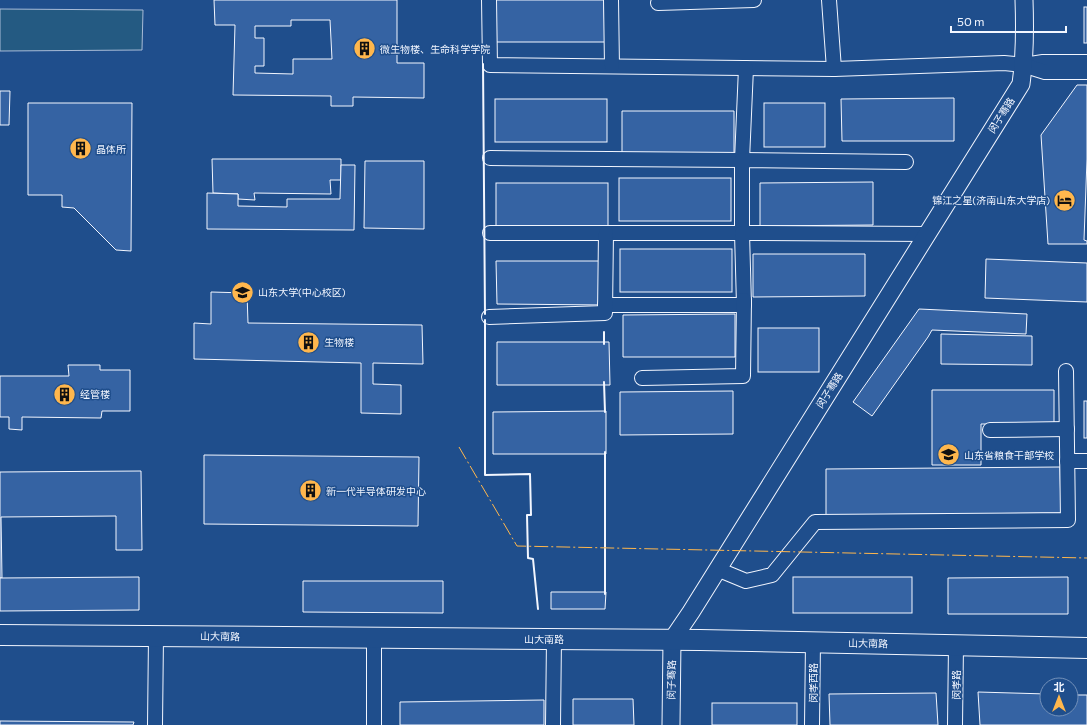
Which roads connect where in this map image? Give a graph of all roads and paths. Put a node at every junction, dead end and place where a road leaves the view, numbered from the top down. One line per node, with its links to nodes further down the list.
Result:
1 (489, 0): 9 (street)
2 (611, 0): 9 (street)
3 (754, 0): 6 (street)
4 (829, 0): 11 (street)
5 (1024, 0): 8 (street, 闵子骞路)
6 (658, 3)
7 (1087, 62): 8 (street)
8 (1024, 65): 11 (street); 12 (street); 19 (street, 闵子骞路)
9 (612, 66): 10 (street)
10 (746, 68): 11 (street); 14 (street)
11 (834, 69)
12 (1087, 72)
13 (490, 158): 14 (street)
14 (742, 160): 15 (street); 18 (street)
15 (906, 162)
16 (490, 233): 17 (street)
17 (606, 233): 18 (street); 21 (street)
18 (742, 233): 19 (street); 20 (street)
19 (927, 234): 29 (street, 闵子骞路)
20 (744, 300): 21 (street); 24 (street)
21 (605, 305): 22 (street)
22 (489, 317)
23 (1066, 371): 25 (street)
24 (642, 378)
25 (1067, 429): 26 (street); 27 (street)
26 (990, 430)
27 (1067, 461): 28 (street); 29 (street)
28 (1087, 461)
29 (717, 569): 34 (street, 闵子骞路)
30 (0, 635): 31 (main road, 山大南路)
31 (156, 636): 32 (main road, 山大南路); 38 (street)
32 (374, 637): 33 (main road, 山大南路); 39 (street)
33 (554, 639): 34 (main road, 山大南路); 40 (street)
34 (672, 640): 35 (main road, 山大南路); 41 (street, 闵子骞路)
35 (813, 642): 36 (main road, 山大南路); 42 (street, 闵孝西路)
36 (956, 645): 37 (main road, 山大南路); 43 (street, 闵孝路)
37 (1087, 648)
38 (155, 725)
39 (374, 725)
40 (553, 725)
41 (671, 725)
42 (812, 725)
43 (956, 725)

